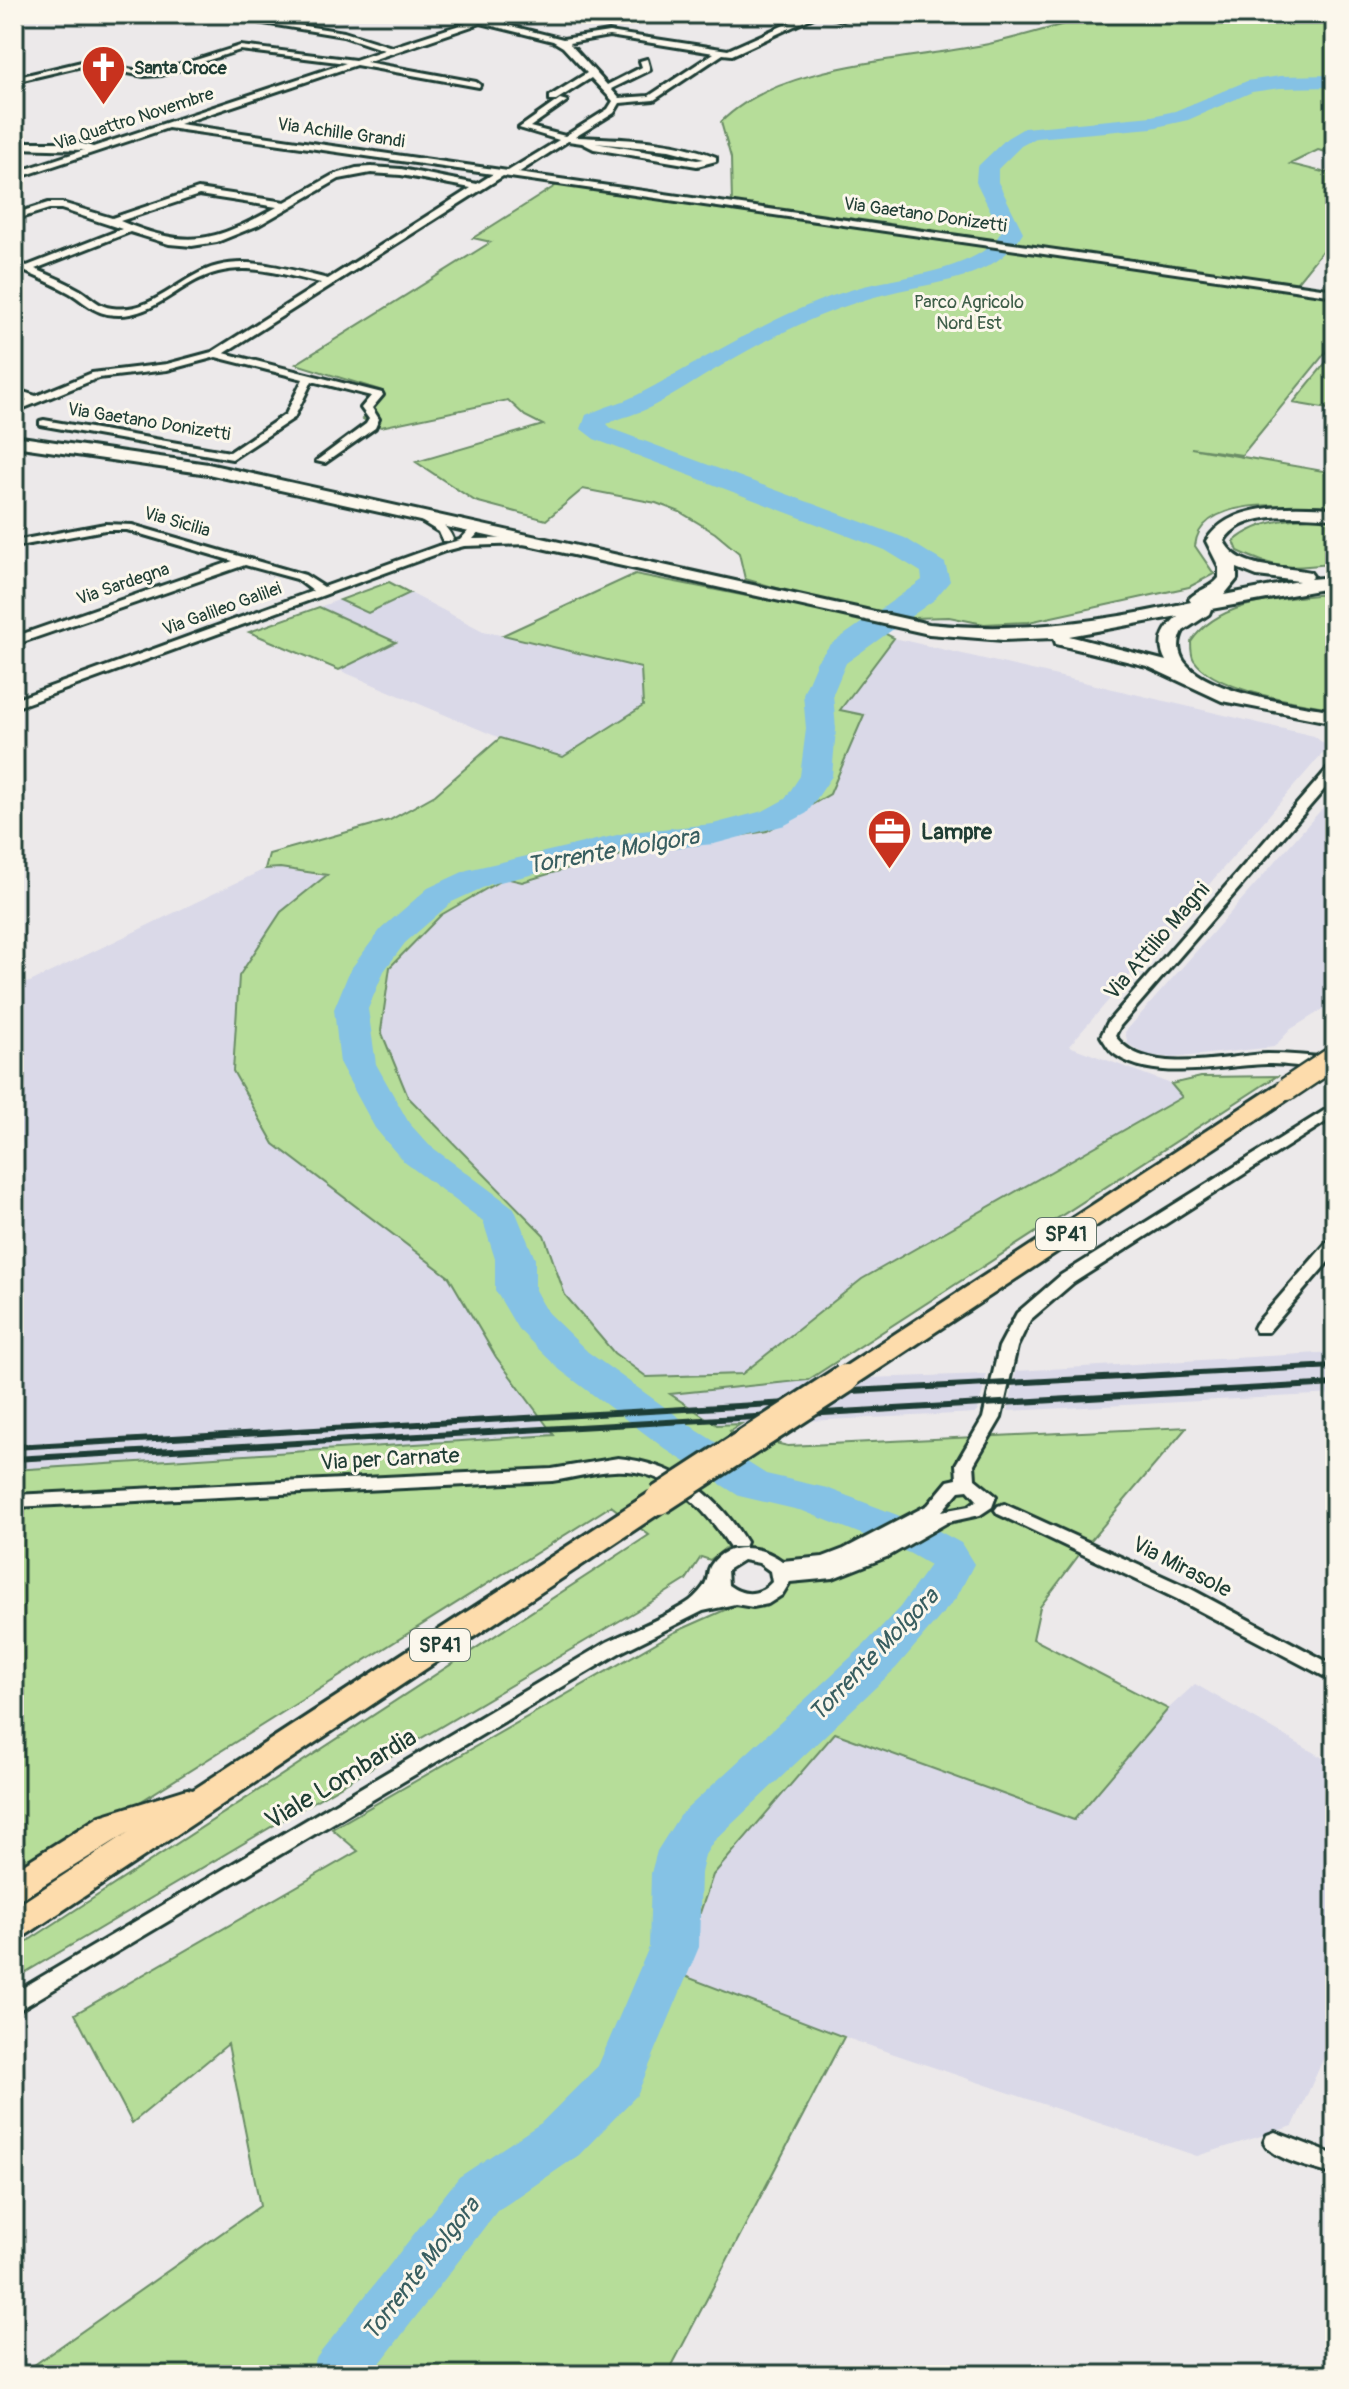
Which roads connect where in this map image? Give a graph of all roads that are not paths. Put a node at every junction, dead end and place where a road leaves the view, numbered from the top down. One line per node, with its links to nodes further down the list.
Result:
1 (213, 14): 8 (street)
2 (458, 14): 6 (street)
3 (816, 14): 9 (street)
4 (824, 14): 5 (street)
5 (843, 18)
6 (480, 21): 7 (street); 8 (street, Via Quattro Novembre)
7 (562, 42): 9 (street); 12 (street)
8 (392, 50): 11 (street, Via Quattro Novembre)
9 (720, 53): 16 (street)
10 (644, 61): 15 (street)
11 (356, 62): 13 (street, Via Quattro Novembre); 14 (street, Via Quattro Novembre); 17 (street, Via Quattro Novembre)
12 (592, 74): 15 (street); 18 (street)
13 (14, 80)
14 (476, 85)
15 (605, 89): 16 (street)
16 (617, 101): 18 (street)
17 (168, 125): 22 (street, Via Quattro Novembre); 24 (street, Via Achille Grandi)
18 (568, 138): 19 (street); 24 (street)
19 (584, 140): 20 (street); 23 (street)
20 (640, 144): 23 (street); 23 (street)
21 (14, 145): 22 (street)
22 (94, 149): 25 (street, Via Quattro Novembre)
23 (630, 151)
24 (506, 173): 26 (street, Via Gaetano Donizetti); 34 (street, Via Gaetano Donizetti)
25 (14, 176)
26 (478, 187): 27 (street); 33 (street, Via Gaetano Donizetti)
27 (285, 205): 29 (street); 30 (street)
28 (14, 217): 29 (street)
29 (112, 221): 30 (street)
30 (130, 229): 32 (street)
31 (14, 264): 32 (street)
32 (27, 269): 33 (street)
33 (329, 282): 35 (street, Via Gaetano Donizetti)
34 (1335, 293)
35 (216, 354): 36 (street, Via Gaetano Donizetti); 38 (street, Via Gaetano Donizetti)
36 (308, 379): 40 (street, Via Gaetano Donizetti); 42 (street, Via Gaetano Donizetti)
37 (14, 392): 38 (street)
38 (34, 399): 39 (street, Via Gaetano Donizetti)
39 (14, 409)
40 (44, 423)
41 (14, 441): 44 (main road)
42 (321, 461)
43 (1335, 513): 50 (main road)
44 (419, 515): 45 (main road); 49 (street)
45 (477, 528): 46 (main road); 47 (street); 49 (street, Via Galileo Galilei)
46 (537, 542): 47 (street, Via Galileo Galilei); 56 (main road)
47 (464, 543): 49 (street, Via Galileo Galilei)
48 (14, 544): 51 (street, Via Sicilia)
49 (445, 544): 53 (street, Via Galileo Galilei)
50 (1221, 554): 52 (main road); 54 (main road)
51 (244, 561): 53 (street, Via Sicilia); 58 (street, Via Sardegna)
52 (1324, 577): 54 (main road); 55 (main road)
53 (323, 592): 60 (street, Via Galileo Galilei)
54 (1198, 599): 56 (main road)
55 (1232, 600): 57 (main road); 59 (main road)
56 (929, 629): 57 (main road)
57 (1018, 635): 59 (main road)
58 (14, 641)
59 (1190, 679): 61 (main road)
60 (14, 704)
61 (1263, 705): 62 (main road); 63 (main road)
62 (1335, 717)
63 (1335, 730)
64 (1335, 769): 65 (street, Via Attilio Magni)
65 (1335, 1060): 79 (main road, SP41, bridge)
66 (1335, 1109): 69 (street)
67 (1335, 1244): 68 (street)
68 (1262, 1328)
69 (966, 1483): 70 (street, Via Mirasole); 72 (street, Via Mirasole)
70 (984, 1499): 72 (street, Via Mirasole); 78 (street, Via Mirasole)
71 (14, 1501): 73 (street, Via per Carnate)
72 (938, 1513): 74 (street, Via Mirasole)
73 (734, 1549): 74 (street); 75 (street)
74 (780, 1572): 76 (street)
75 (716, 1583): 76 (street); 77 (street, Viale Lombardia)
76 (734, 1598): 77 (street, Viale Lombardia)
77 (698, 1605): 82 (street, Viale Lombardia)
78 (1335, 1675)
79 (221, 1790): 80 (main road); 81 (main road, SP41)
80 (14, 1887)
81 (14, 1925)
82 (14, 2004)
83 (1275, 2142): 84 (street)
84 (1335, 2165)

